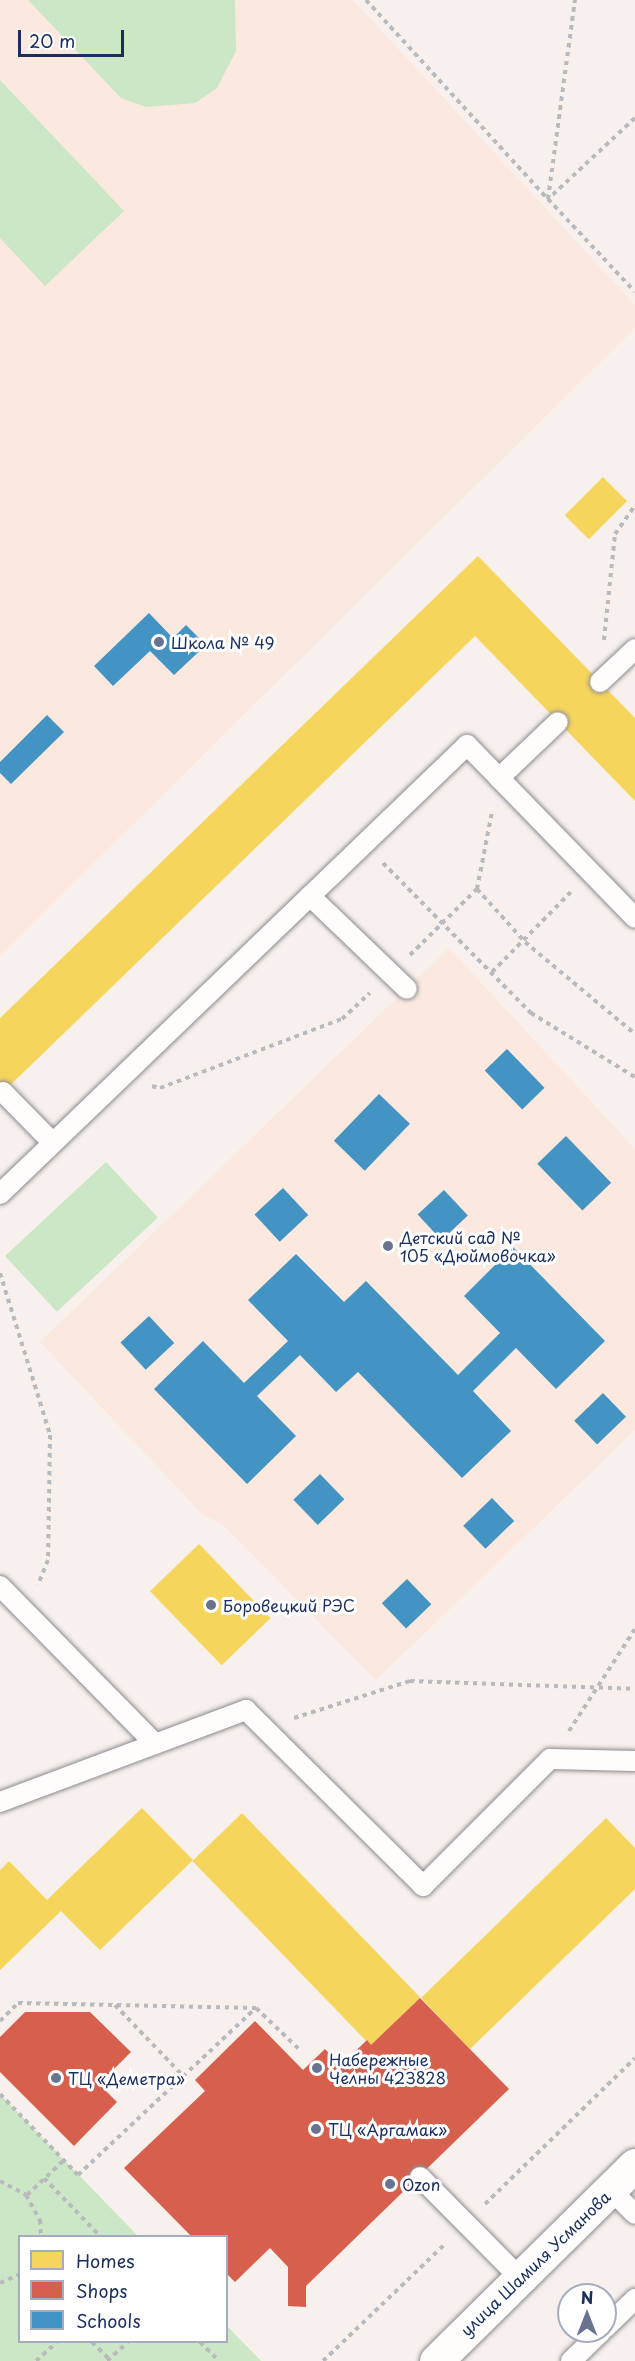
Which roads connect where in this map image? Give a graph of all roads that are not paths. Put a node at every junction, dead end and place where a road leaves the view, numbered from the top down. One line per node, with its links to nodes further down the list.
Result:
1 (635, 649): 2 (lane)
2 (600, 682)
3 (558, 722): 4 (lane)
4 (499, 778): 5 (lane); 6 (lane)
5 (310, 896): 7 (lane); 9 (lane)
6 (635, 918)
7 (407, 989)
8 (3, 1092): 9 (lane)
9 (53, 1143): 10 (lane)
10 (0, 1194)
11 (0, 1586): 12 (lane)
12 (155, 1744): 13 (lane); 14 (lane)
13 (635, 1761)
14 (0, 1802)
15 (635, 2165): 17 (street, улица Шамиля Усманова)
16 (420, 2177): 19 (lane)
17 (610, 2189): 18 (lane); 19 (street, улица Шамиля Усманова)
18 (635, 2214)
19 (519, 2277): 23 (street, улица Шамиля Усманова)
20 (635, 2299): 21 (lane)
21 (617, 2316)
22 (589, 2343): 24 (lane)
23 (436, 2361)
24 (571, 2361)

